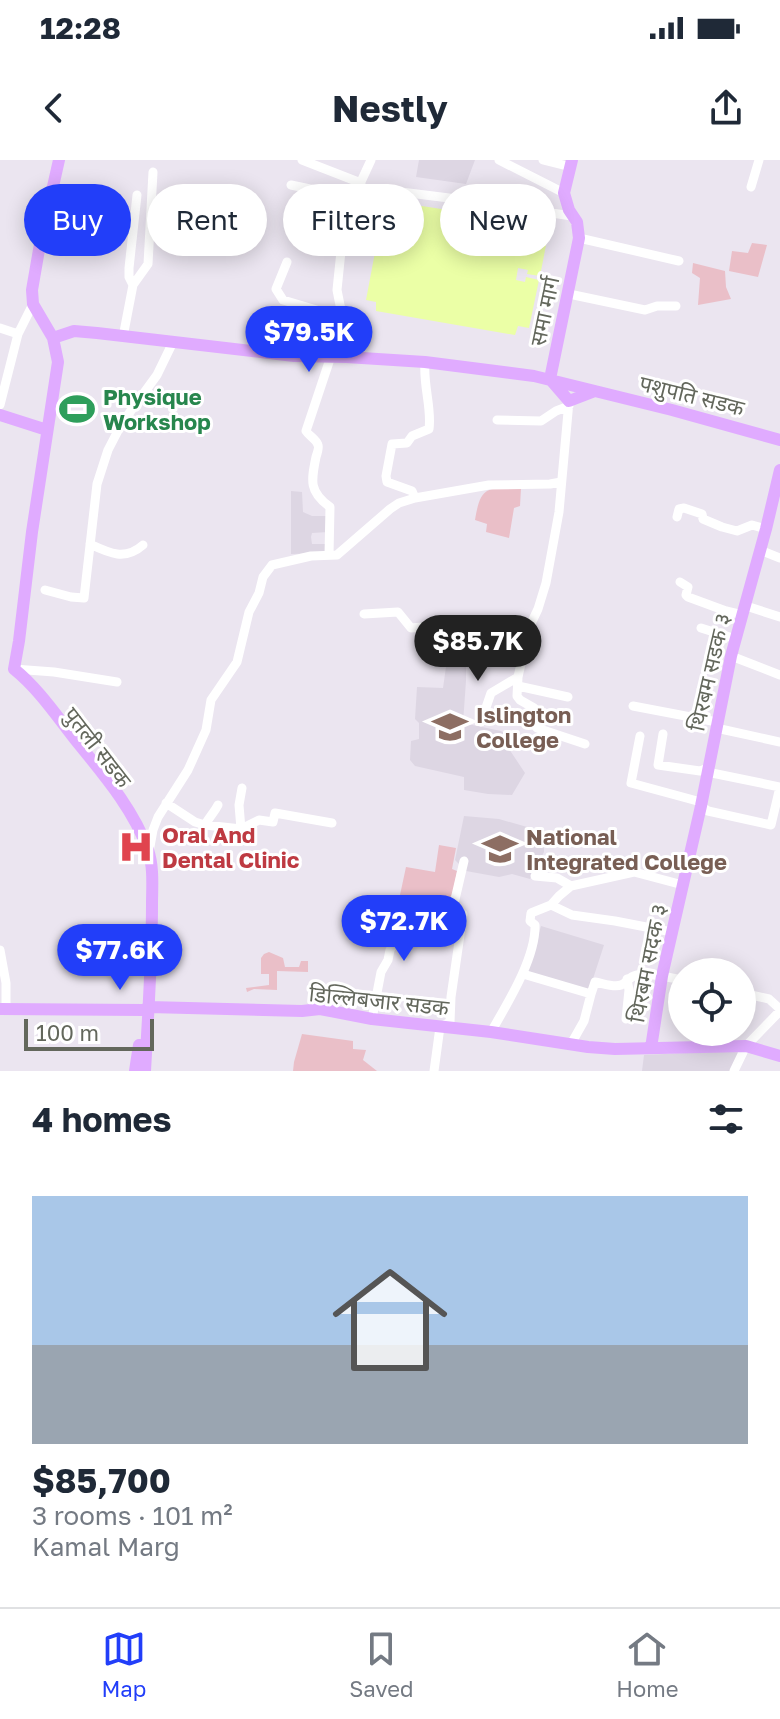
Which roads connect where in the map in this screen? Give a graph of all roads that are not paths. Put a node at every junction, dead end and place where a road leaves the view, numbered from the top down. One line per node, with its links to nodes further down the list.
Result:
1 (59, 160): 22 (main road)
2 (302, 160): 9 (street)
3 (371, 160): 10 (street)
4 (499, 160): 12 (street)
5 (543, 160): 7 (street)
6 (759, 160): 11 (street)
7 (571, 163): 12 (main road)
8 (153, 172): 20 (street)
9 (346, 184)
10 (360, 184)
11 (751, 187)
12 (564, 193): 15 (main road, समा मार्ग)
13 (137, 195): 20 (street)
14 (424, 195): 15 (street)
15 (572, 216): 16 (main road, समा मार्ग)
16 (579, 238): 18 (street); 21 (main road, समा मार्ग)
17 (340, 256): 24 (street)
18 (679, 261)
19 (287, 262): 24 (street)
20 (133, 285): 27 (street)
21 (569, 294): 23 (street); 33 (main road, समा मार्ग)
22 (33, 304): 26 (street); 28 (main road)
23 (676, 306)
24 (340, 314): 31 (street)
25 (0, 328): 26 (street)
26 (18, 334): 36 (street)
27 (123, 337): 28 (main road, पशुपति सडक); 29 (main road, पशुपति सडक)
28 (53, 338): 39 (main road)
29 (173, 342): 30 (main road, पशुपति सडक); 46 (street)
30 (331, 356): 31 (main road, पशुपति सडक); 49 (street)
31 (346, 357): 32 (main road, पशुपति सडक)
32 (425, 362): 33 (main road, पशुपति सडक); 43 (street)
33 (550, 379): 34 (main road, पशुपति सडक); 35 (main road)
34 (595, 391): 35 (main road); 40 (main road, पशुपति सडक)
35 (569, 404): 38 (street); 42 (street)
36 (0, 405)
37 (0, 415): 39 (main road)
38 (497, 420)
39 (47, 430): 60 (main road)
40 (780, 440)
41 (780, 470): 45 (main road, थिरबम सडक ३)
42 (561, 482): 43 (street); 56 (street)
43 (415, 498): 49 (street)
44 (677, 517): 45 (street)
45 (766, 529): 48 (main road, थिरबम सडक ३)
46 (90, 544): 47 (street); 52 (street)
47 (143, 545)
48 (760, 550): 50 (street); 53 (main road, थिरबम सडक ३)
49 (329, 555): 75 (street)
50 (780, 558)
51 (680, 582): 53 (street)
52 (45, 590)
53 (744, 610): 55 (street); 58 (main road, थिरबम सडक ३)
54 (364, 614): 56 (street)
55 (780, 617)
56 (529, 628): 63 (street)
57 (701, 628): 58 (street)
58 (736, 639): 59 (main road, थिरबम सडक ३)
59 (731, 656): 61 (street); 67 (main road, थिरबम सडक ३)
60 (7, 669): 62 (street); 81 (main road, पुतली सडक)
61 (780, 675)
62 (117, 682)
63 (518, 682): 64 (street); 66 (street); 71 (street)
64 (568, 697)
65 (633, 706): 67 (street)
66 (481, 722)
67 (716, 725): 70 (street); 72 (main road, थिरबम सडक ३)
68 (663, 734): 72 (street)
69 (640, 736): 76 (street)
70 (780, 742)
71 (585, 744)
72 (708, 770): 73 (street); 76 (main road, थिरबम सडक ३)
73 (780, 787): 76 (street)
74 (242, 788): 80 (street)
75 (166, 803): 79 (street); 81 (street)
76 (701, 804): 84 (main road, थिरबम सडक ३)
77 (218, 805): 79 (street)
78 (332, 823): 80 (street)
79 (205, 825): 80 (street)
80 (241, 829)
81 (146, 854): 96 (main road)
82 (464, 861): 101 (street)
83 (535, 876): 85 (street)
84 (683, 885): 85 (street); 88 (main road, थिरबम सदक ३)
85 (571, 886): 87 (street)
86 (411, 902): 99 (street)
87 (551, 905): 88 (street); 90 (street)
88 (672, 932): 91 (main road, थिरबम सदक ३)
89 (0, 950): 97 (street)
90 (523, 974): 94 (street); 102 (street)
91 (662, 976): 92 (street); 93 (street); 106 (main road, थिरबम सदक ३)
92 (668, 977)
93 (627, 979): 94 (street); 100 (street)
94 (591, 994): 104 (street)
95 (756, 996): 98 (street)
96 (146, 1008): 97 (main road, डिल्लिबजार सडक); 99 (main road, डिल्लिबजार सडक); 108 (main road); 109 (main road)
97 (3, 1009)
98 (780, 1010): 103 (street)
99 (372, 1019): 101 (main road, डिल्लिबजार सडक)
100 (626, 1019)
101 (440, 1027): 102 (main road, डिल्लिबजार सडक); 110 (street)
102 (491, 1032): 104 (main road, डिल्लिबजार सडक)
103 (756, 1035)
104 (571, 1044): 106 (main road, डिल्लिबजार सडक)
105 (746, 1046): 106 (main road, डिल्लिबजार सडक); 107 (main road, डिल्लिबजार सडक); 111 (street)
106 (651, 1048)
107 (780, 1056)
108 (135, 1071)
109 (145, 1071)
110 (434, 1071)
111 (734, 1071)

